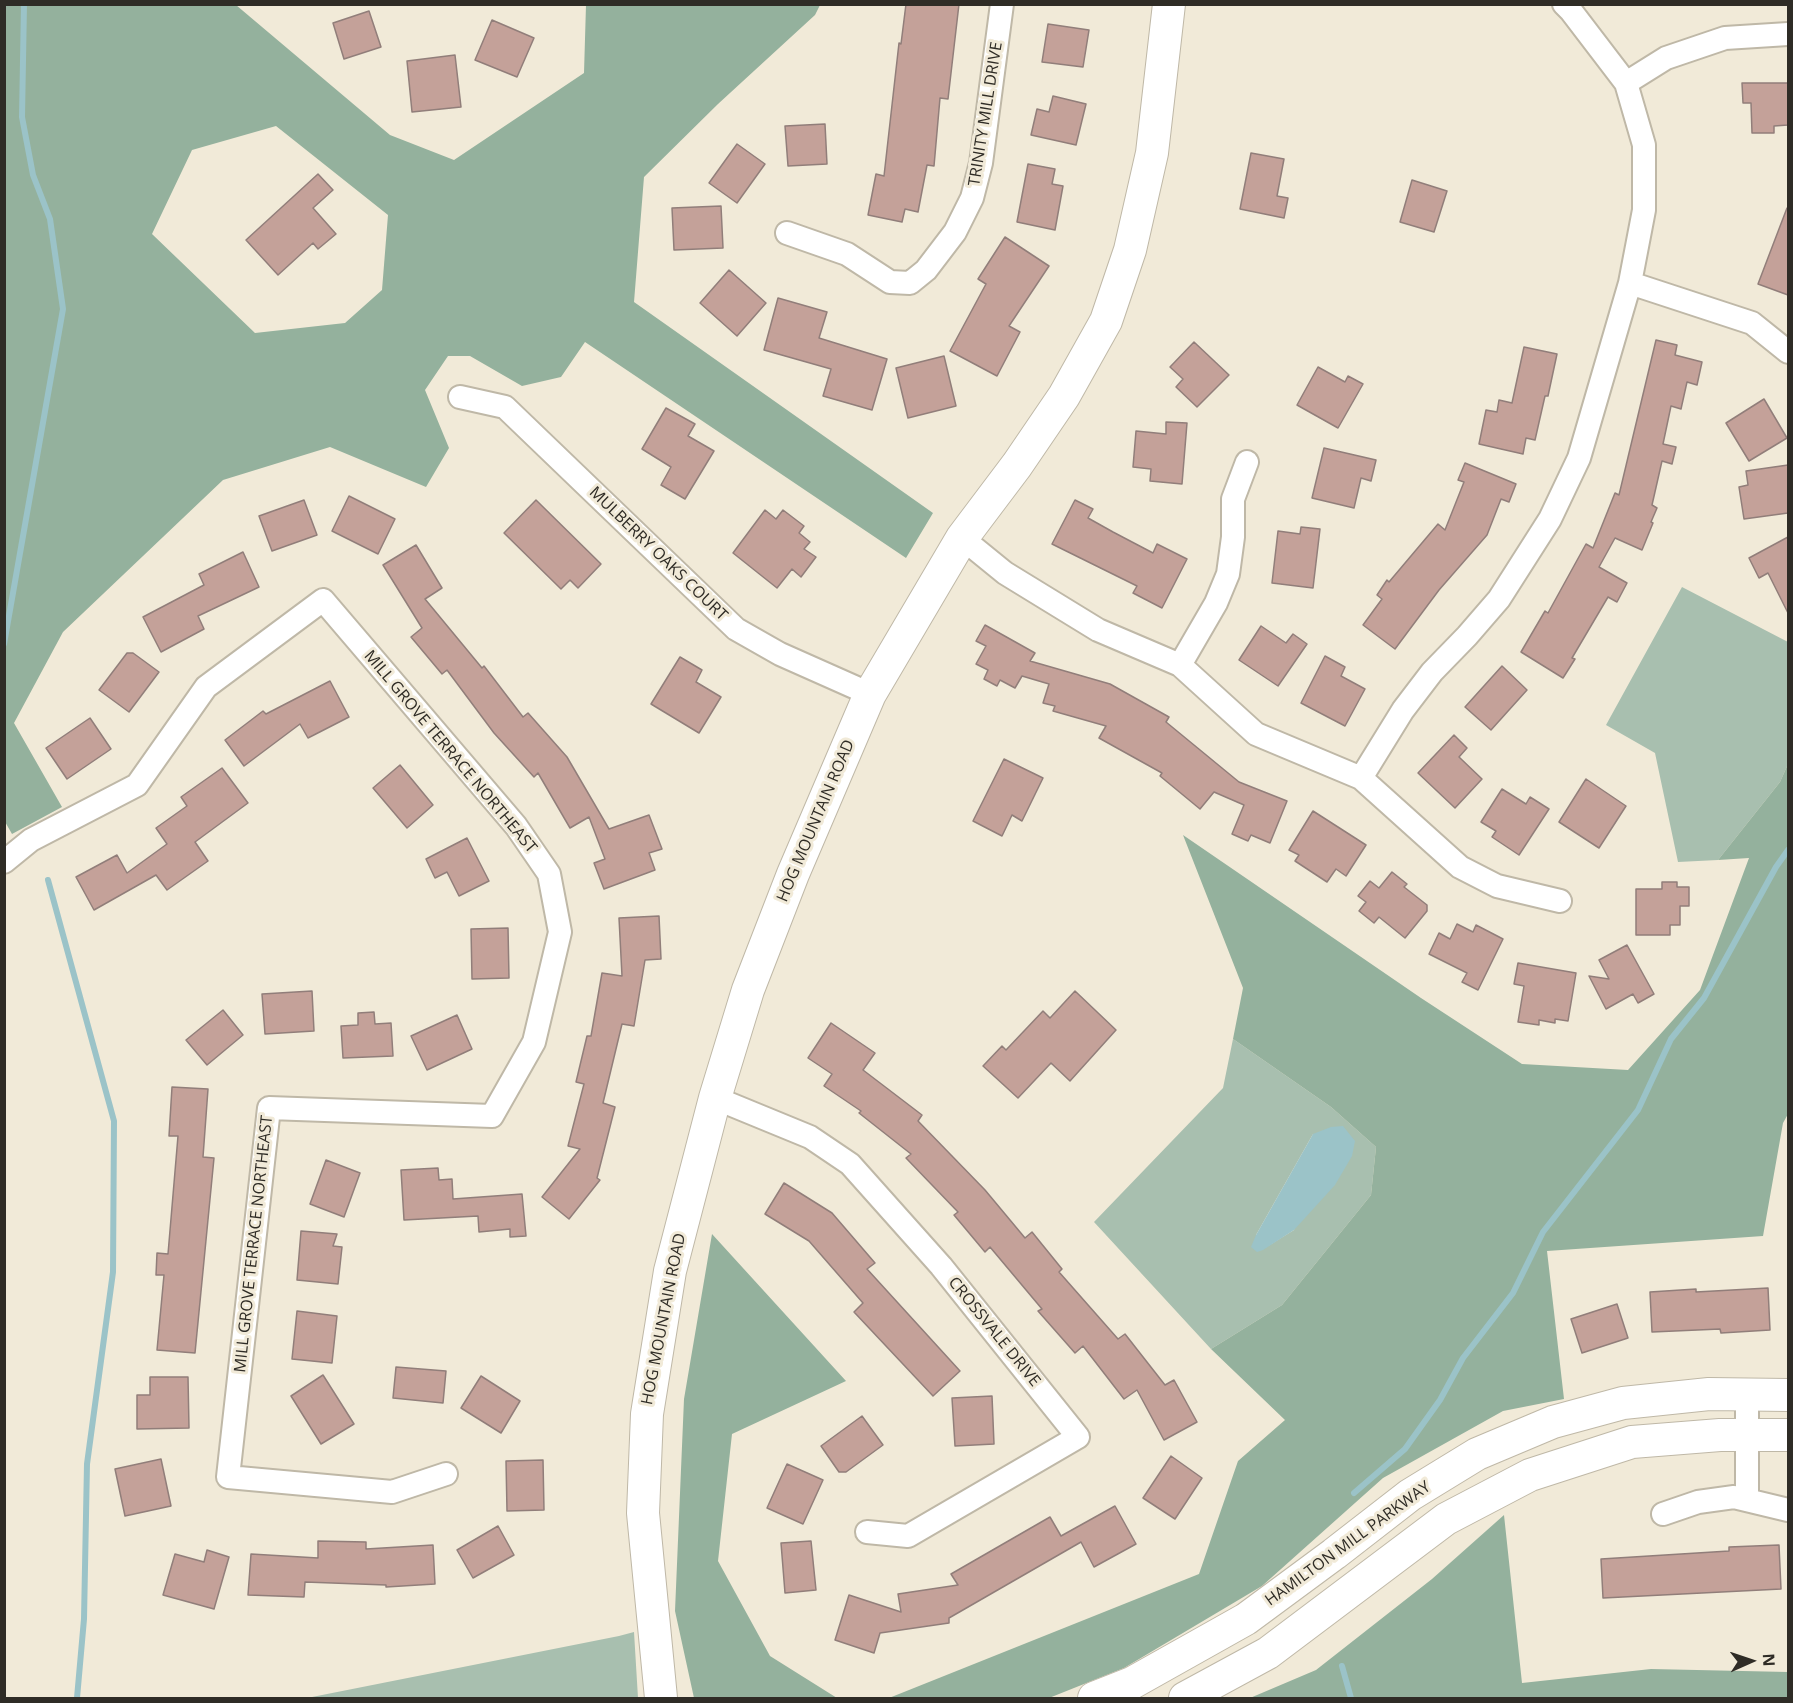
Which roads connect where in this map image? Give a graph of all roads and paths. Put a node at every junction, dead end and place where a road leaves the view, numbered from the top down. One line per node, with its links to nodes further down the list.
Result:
1 (1002, 4): 6 (street, TRINITY MILL DRIVE)
2 (1169, 4): 11 (street, HOG MOUNTAIN ROAD)
3 (1564, 4): 5 (street)
4 (1788, 34): 5 (street)
5 (1626, 83): 7 (street)
6 (787, 233)
7 (1630, 283): 8 (street); 14 (street)
8 (1788, 352)
9 (460, 396): 13 (street, MULBERRY OAKS COURT)
10 (1247, 462): 12 (street)
11 (962, 538): 12 (street); 13 (street, HOG MOUNTAIN ROAD)
12 (1180, 665): 14 (street)
13 (870, 694): 17 (street, HOG MOUNTAIN ROAD)
14 (1361, 778): 16 (street)
15 (4, 862): 22 (street, MILL GROVE TERRACE NORTHEAST)
16 (1560, 901)
17 (715, 1098): 26 (street, CROSSVALE DRIVE); 27 (street, HOG MOUNTAIN ROAD)
18 (1747, 1394): 19 (street, HAMILTON MILL PARKWAY); 20 (street); 28 (street, HAMILTON MILL PARKWAY)
19 (1788, 1395)
20 (1747, 1435): 21 (street); 23 (street); 29 (street)
21 (1788, 1435)
22 (446, 1474)
23 (1747, 1500): 24 (street); 25 (street)
24 (1788, 1510)
25 (1663, 1514)
26 (867, 1532)
27 (661, 1698)
28 (1094, 1698)
29 (1185, 1698)

